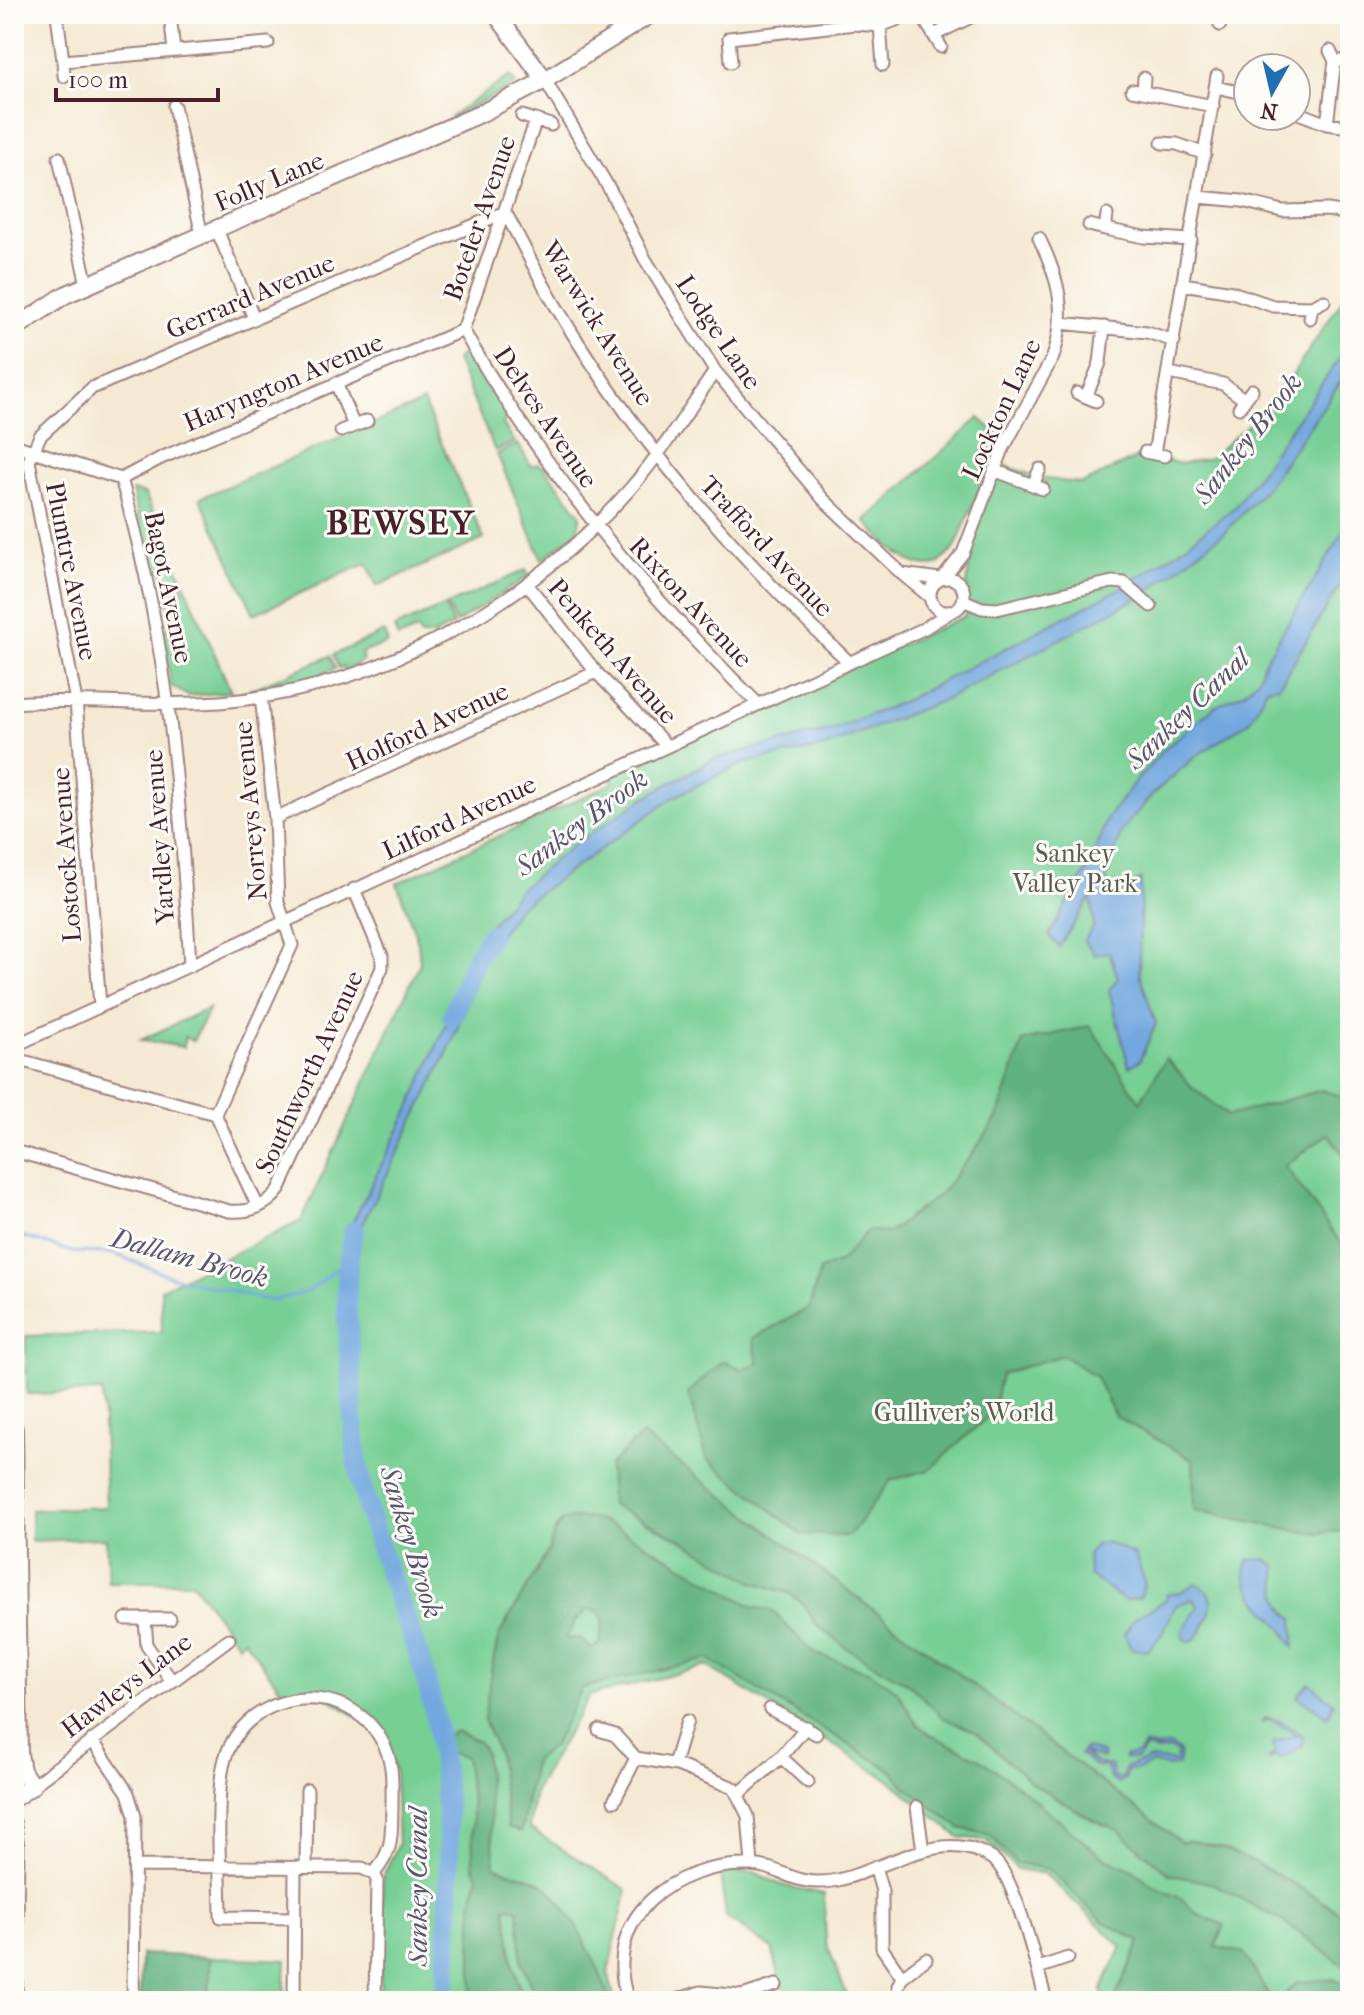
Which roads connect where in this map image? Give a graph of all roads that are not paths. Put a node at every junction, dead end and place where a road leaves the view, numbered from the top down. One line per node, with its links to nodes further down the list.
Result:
1 (57, 14): 14 (street)
2 (170, 14): 12 (street)
3 (496, 14): 19 (street)
4 (651, 14): 19 (street, Folly Lane)
5 (912, 14): 8 (street)
6 (921, 14): 9 (street)
7 (977, 14): 9 (street)
8 (880, 26): 15 (street); 16 (street)
9 (934, 35): 11 (street)
10 (268, 43): 12 (street)
11 (941, 47)
12 (174, 51): 14 (street)
13 (1337, 58): 26 (street)
14 (63, 61): 17 (street)
15 (731, 62)
16 (883, 65)
17 (64, 76)
18 (1144, 78): 22 (street)
19 (545, 80): 38 (street, Folly Lane); 51 (street, Lodge Lane)
20 (1232, 88): 22 (street)
21 (174, 106): 38 (street)
22 (1213, 106): 30 (street)
23 (522, 116): 25 (street, Boteler Avenue)
24 (1312, 118): 26 (street)
25 (536, 120): 27 (street, Boteler Avenue); 33 (street, Boteler Avenue)
26 (1327, 124): 28 (street)
27 (551, 125)
28 (1350, 127)
29 (1162, 143): 30 (street)
30 (1205, 154): 32 (street)
31 (59, 158): 42 (street)
32 (1198, 197): 34 (street); 40 (street)
33 (505, 212): 45 (street, Gerrard Avenue); 49 (street, Boteler Avenue); 62 (street, Warwick Avenue)
34 (1350, 214)
35 (1107, 215): 37 (street)
36 (1089, 225): 37 (street)
37 (1105, 229): 40 (street)
38 (210, 233): 42 (street, Folly Lane); 45 (street)
39 (1039, 238): 46 (street, Lockton Lane)
40 (1191, 240): 41 (street)
41 (1183, 284): 44 (street); 50 (street)
42 (87, 285): 47 (street, Folly Lane)
43 (14, 296): 47 (street)
44 (1324, 301)
45 (254, 318): 60 (street, Gerrard Avenue)
46 (1061, 323): 48 (street); 64 (street, Lockton Lane)
47 (19, 325)
48 (1104, 327): 50 (street); 54 (street)
49 (463, 330): 53 (street, Haryngton Avenue); 66 (street, Delves Avenue)
50 (1174, 341): 52 (street)
51 (715, 371): 62 (street); 68 (street, Lodge Lane)
52 (1169, 373): 55 (street); 61 (street)
53 (336, 383): 57 (street); 65 (street, Haryngton Avenue)
54 (1086, 397)
55 (1245, 399)
56 (367, 421): 57 (street)
57 (354, 426): 58 (street)
58 (341, 431)
59 (14, 445): 60 (street)
60 (32, 450): 65 (street); 80 (street, Plumtre Avenue)
61 (1155, 454)
62 (657, 455): 66 (street); 77 (street, Trafford Avenue)
63 (1040, 469): 64 (street)
64 (994, 470): 67 (street, Lockton Lane)
65 (121, 479): 83 (street, Bagot Avenue)
66 (594, 527): 70 (street); 82 (street, Rixton Avenue)
67 (963, 553): 69 (street, Lockton Lane); 71 (street, Lockton Lane)
68 (902, 574): 69 (street); 72 (street, Lodge Lane)
69 (942, 579): 71 (street); 72 (street)
70 (527, 584): 78 (street, Penketh Avenue); 79 (street)
71 (961, 586): 73 (street)
72 (931, 600): 75 (street); 76 (street)
73 (963, 600): 74 (street); 75 (street)
74 (1151, 606)
75 (952, 611): 76 (street, Lilford Avenue)
76 (923, 629): 77 (street, Lilford Avenue)
77 (849, 662): 82 (street, Lilford Avenue)
78 (596, 672): 84 (street, Penketh Avenue); 85 (street, Holford Avenue)
79 (261, 697): 83 (street); 85 (street, Norreys Avenue)
80 (76, 701): 81 (street); 83 (street); 89 (street, Lostock Avenue)
81 (14, 703)
82 (758, 704): 84 (street, Lilford Avenue)
83 (170, 705): 88 (street, Yardley Avenue)
84 (666, 745): 86 (street, Lilford Avenue)
85 (275, 818): 87 (street, Norreys Avenue)
86 (354, 889): 87 (street, Lilford Avenue); 96 (street, Southworth Avenue)
87 (285, 921): 88 (street, Lilford Avenue); 94 (street, Norreys Avenue)
88 (190, 966): 89 (street, Lilford Avenue)
89 (100, 1006): 90 (street, Lilford Avenue)
90 (14, 1046)
91 (46, 1053): 93 (street)
92 (27, 1062): 93 (street)
93 (42, 1066): 94 (street)
94 (215, 1114): 96 (street)
95 (14, 1151): 96 (street, Southworth Avenue)
96 (258, 1207)
97 (14, 1429): 98 (street)
98 (17, 1604): 112 (street)
99 (126, 1619): 100 (street)
100 (145, 1619): 101 (street); 103 (street)
101 (170, 1619)
102 (229, 1639): 103 (street, Hawleys Lane)
103 (172, 1681): 107 (street, Hawleys Lane)
104 (770, 1709): 108 (street)
105 (687, 1721): 110 (street)
106 (599, 1730): 109 (street)
107 (92, 1740): 112 (street, Hawleys Lane); 121 (street)
108 (781, 1757): 111 (street); 114 (street)
109 (636, 1758): 110 (street); 116 (street)
110 (674, 1764): 114 (street)
111 (808, 1782)
112 (32, 1786): 115 (street, Hawleys Lane)
113 (307, 1790): 123 (street)
114 (740, 1793): 120 (street)
115 (14, 1798)
116 (614, 1801)
117 (917, 1807): 119 (street)
118 (14, 1821): 132 (street)
119 (923, 1851): 124 (street); 129 (street)
120 (752, 1865): 124 (street); 136 (street)
121 (135, 1866): 122 (street); 133 (street)
122 (221, 1866): 123 (street); 125 (street); 126 (street)
123 (300, 1867): 125 (street); 126 (street)
124 (875, 1867): 128 (street)
125 (374, 1874): 135 (street)
126 (294, 1918): 134 (street)
127 (1068, 1958): 129 (street)
128 (926, 1959)
129 (1038, 1968): 138 (street)
130 (776, 1985): 131 (street)
131 (761, 1996): 137 (street)
132 (16, 2001)
133 (133, 2001)
134 (294, 2001)
135 (375, 2001)
136 (628, 2001)
137 (673, 2001)
138 (1046, 2001)

